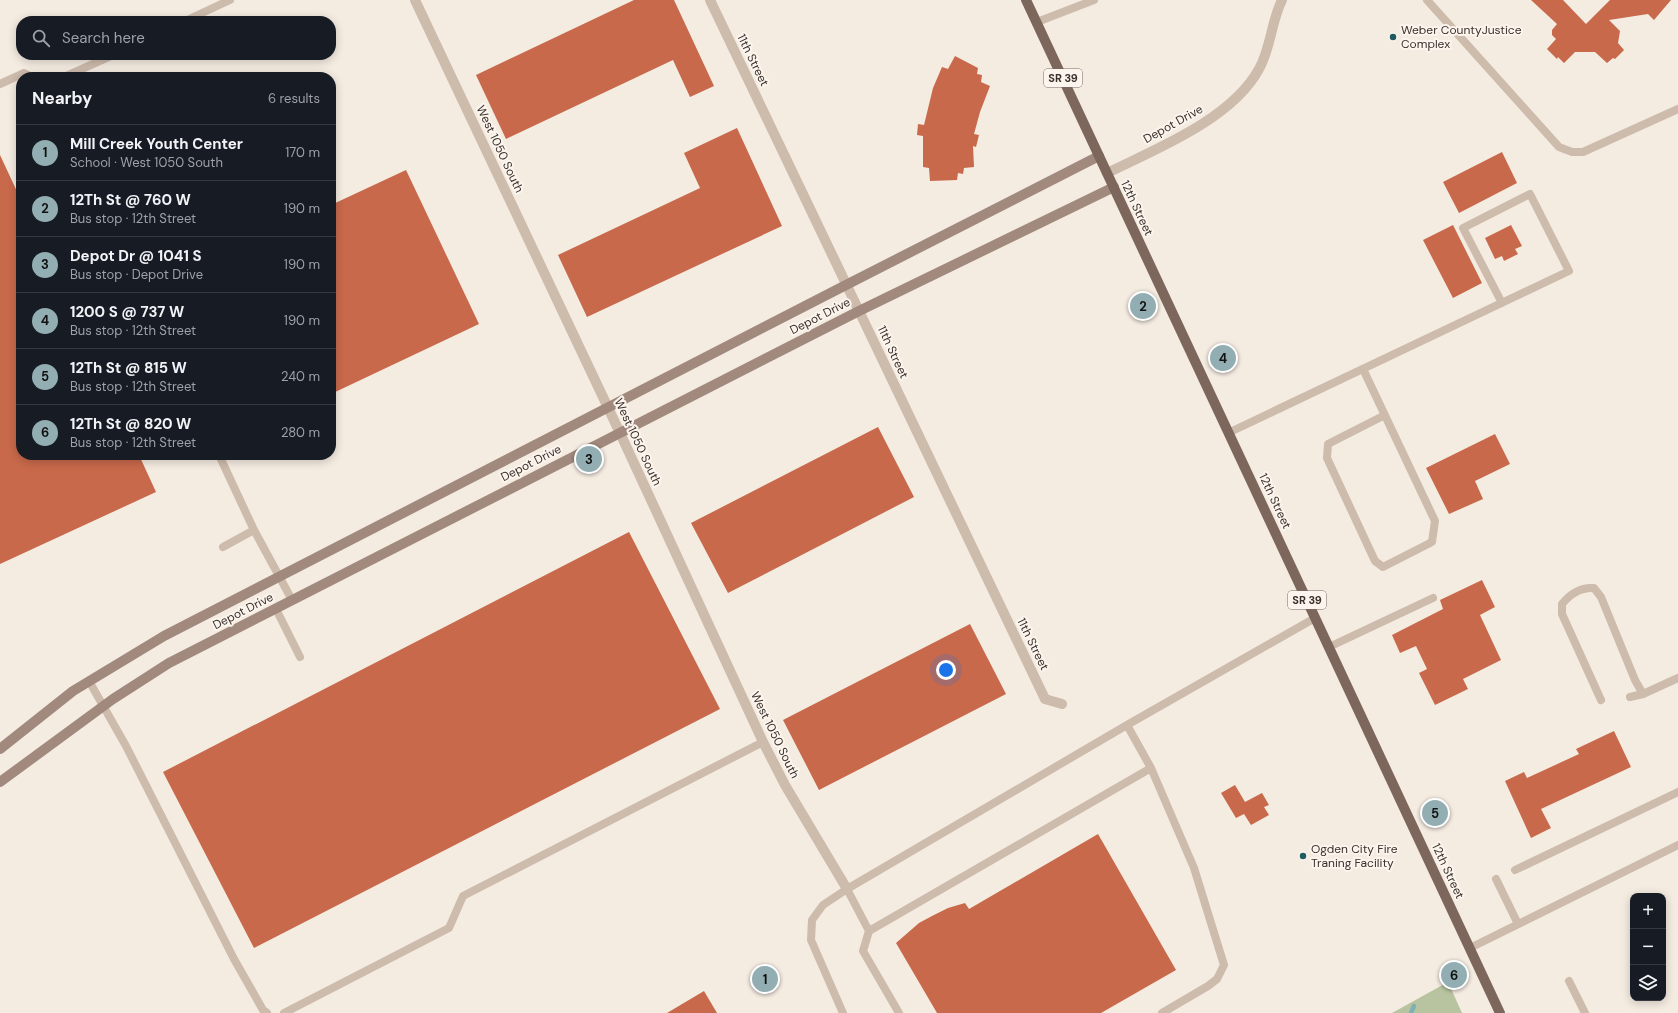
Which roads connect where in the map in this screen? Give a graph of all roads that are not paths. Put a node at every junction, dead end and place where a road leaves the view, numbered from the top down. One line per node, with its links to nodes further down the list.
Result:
1 (230, 0): 8 (lane)
2 (415, 0): 22 (street, West 1050 South)
3 (710, 0): 18 (street, 11th Street)
4 (1026, 0): 9 (main road, 12th Street / SR 39)
5 (1094, 0): 9 (lane)
6 (1282, 0): 16 (street, Depot Drive)
7 (1427, 0): 14 (lane)
8 (196, 16)
9 (1037, 22): 15 (main road, 12th Street / SR 39)
10 (102, 60): 11 (lane)
11 (75, 72)
12 (16, 77): 13 (lane)
13 (0, 84)
14 (1678, 109)
15 (1099, 156): 16 (main road, 12th Street / SR 39); 18 (main road, Depot Drive)
16 (1107, 173): 17 (main road, 12th Street / SR 39)
17 (1114, 187): 20 (main road, Depot Drive); 25 (main road, 12th Street / SR 39)
18 (846, 285): 20 (street, 11th Street); 22 (main road, Depot Drive)
19 (1502, 303): 19 (lane); 21 (lane)
20 (859, 311): 24 (main road, Depot Drive); 41 (street, 11th Street)
21 (1363, 369): 23 (lane); 25 (lane)
22 (608, 408): 24 (street, West 1050 South); 29 (main road, Depot Drive)
23 (1385, 415): 23 (lane)
24 (620, 433): 31 (main road, Depot Drive); 44 (street, West 1050 South)
25 (1228, 433): 33 (main road, 12th Street / SR 39)
26 (221, 460): 27 (lane)
27 (254, 530): 28 (lane); 29 (lane)
28 (223, 547)
29 (280, 577): 31 (lane); 37 (main road, Depot Drive)
30 (1433, 598): 34 (lane)
31 (292, 600): 32 (main road, Depot Drive)
32 (276, 609): 35 (lane); 42 (main road, Depot Drive)
33 (1315, 618): 34 (main road, 12th Street / SR 39); 43 (lane)
34 (1329, 647): 55 (main road, 12th Street / SR 39)
35 (300, 657)
36 (1678, 678): 38 (lane)
37 (89, 681): 42 (lane); 45 (main road, Depot Drive)
38 (1644, 694): 39 (lane); 40 (lane)
39 (1630, 697)
40 (1602, 700)
41 (1062, 704)
42 (103, 706): 47 (main road, Depot Drive); 57 (lane)
43 (1127, 725): 46 (lane); 52 (lane)
44 (763, 742): 52 (street, West 1050 South); 58 (lane)
45 (0, 748)
46 (1151, 768): 54 (lane); 61 (lane)
47 (0, 782)
48 (1678, 792): 50 (lane)
49 (1678, 845): 53 (lane)
50 (1515, 870)
51 (1496, 879): 53 (lane)
52 (847, 889): 54 (lane); 59 (lane)
53 (1518, 924): 55 (lane)
54 (869, 931): 60 (lane)
55 (1470, 948): 62 (main road, 12th Street / SR 39)
56 (1569, 981): 63 (lane)
57 (267, 1013)
58 (284, 1013)
59 (843, 1013)
60 (899, 1013)
61 (1162, 1013)
62 (1500, 1013)
63 (1585, 1013)

